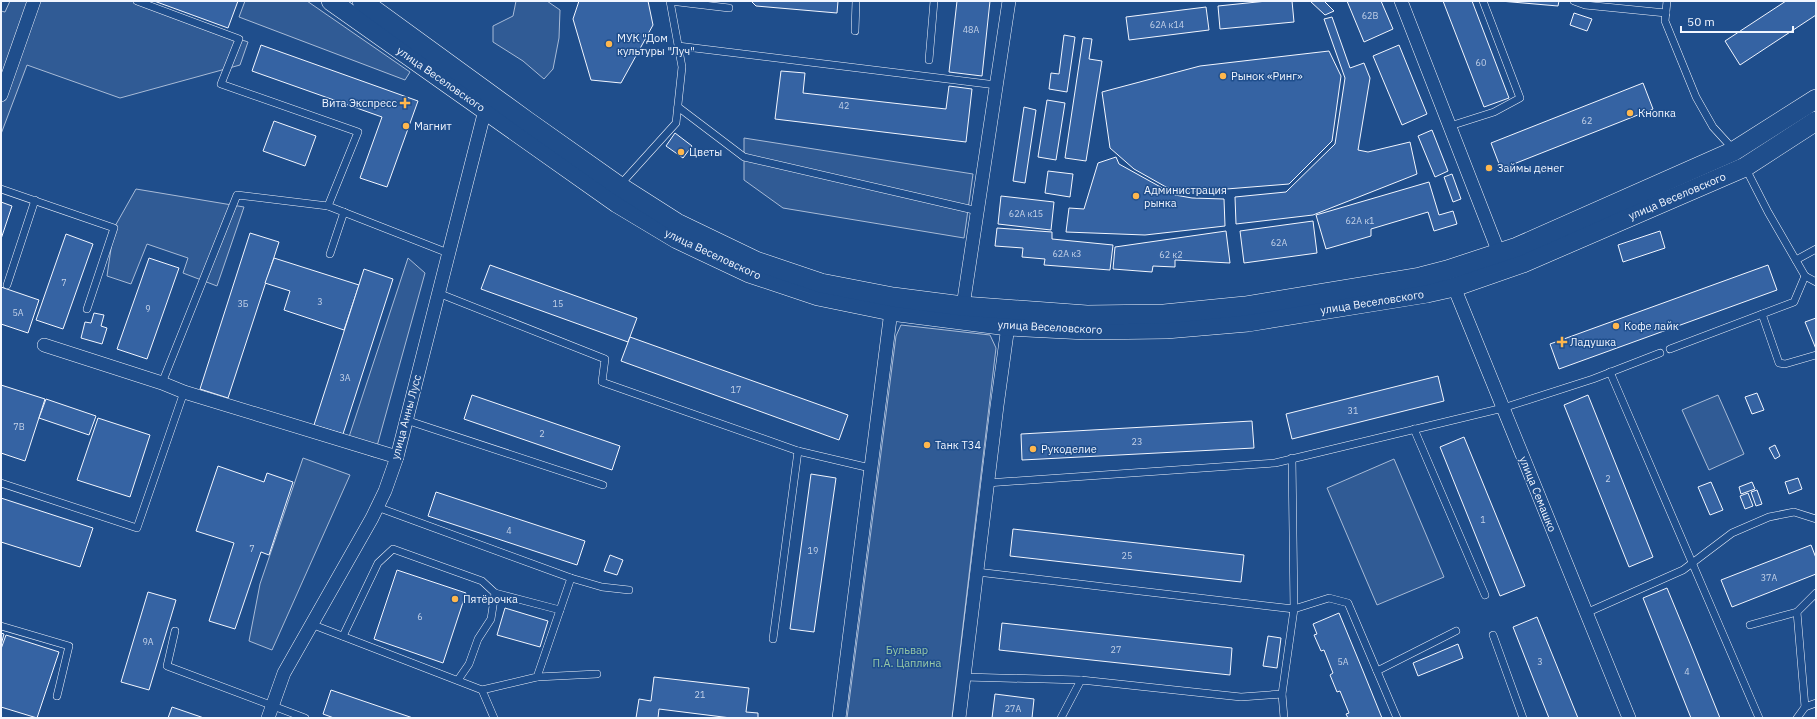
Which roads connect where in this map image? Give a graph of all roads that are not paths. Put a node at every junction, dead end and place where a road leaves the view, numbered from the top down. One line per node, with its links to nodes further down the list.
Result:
1 (34, 1): 18 (street)
2 (137, 1): 29 (lane)
3 (331, 1): 20 (main road, улица Веселовского)
4 (362, 1): 20 (main road, улица Веселовского)
5 (856, 1): 14 (lane)
6 (934, 1): 16 (lane)
7 (1009, 1): 17 (street)
8 (1401, 1): 23 (street)
9 (1483, 1): 23 (lane)
10 (1574, 1): 13 (lane)
11 (1667, 1): 13 (lane)
12 (729, 8): 15 (lane)
13 (1666, 13): 24 (lane)
14 (855, 31)
15 (678, 46): 17 (lane); 21 (lane)
16 (929, 60)
17 (996, 85): 30 (street)
18 (1, 95)
19 (1816, 99): 24 (main road, улица Веселовского)
20 (490, 103): 26 (main road, улица Веселовского); 33 (street, улица Анны Лусс); 42 (main road, улица Веселовского)
21 (678, 107): 26 (lane); 30 (lane)
22 (1816, 121): 25 (main road, улица Веселовского)
23 (1450, 126): 34 (street)
24 (1734, 151): 25 (main road); 34 (main road, улица Веселовского)
25 (1745, 167): 36 (lane); 38 (main road, улица Веселовского)
26 (619, 186): 42 (main road, улица Веселовского)
27 (1, 189): 28 (lane)
28 (36, 200): 40 (lane); 44 (lane)
29 (328, 206): 31 (lane); 52 (lane)
30 (978, 211): 43 (street)
31 (344, 212): 33 (lane); 35 (lane)
32 (1816, 249): 36 (lane)
33 (448, 253): 41 (street, улица Анны Лусс)
34 (1499, 253): 38 (main road, улица Веселовского)
35 (330, 254)
36 (1796, 260): 37 (lane)
37 (1805, 276): 39 (lane); 45 (lane)
38 (1451, 278): 46 (main road, улица Веселовского); 54 (street, улица Семашко)
39 (1816, 282)
40 (7, 285)
41 (438, 293): 55 (street, улица Анны Лусс); 57 (lane)
42 (892, 304): 43 (main road, улица Веселовского); 46 (main road, улица Веселовского); 60 (street)
43 (963, 306): 46 (main road, улица Веселовского)
44 (87, 309)
45 (1762, 314): 48 (lane); 50 (lane)
46 (1009, 318): 62 (street)
47 (44, 345): 52 (street)
48 (1670, 349)
49 (1660, 353): 51 (lane)
50 (1816, 355)
51 (1610, 372): 54 (lane); 66 (lane)
52 (162, 382): 53 (street)
53 (184, 392): 58 (street); 61 (lane)
54 (1503, 408): 56 (lane); 76 (street, улица Семашко)
55 (406, 420): 58 (street, улица Анны Лусс); 63 (lane)
56 (1414, 429): 59 (lane); 72 (lane)
57 (798, 451): 60 (lane); 84 (lane)
58 (397, 457): 64 (street, улица Анны Лусс)
59 (1292, 458): 62 (lane); 73 (lane)
60 (870, 468): 99 (street)
61 (1, 483)
62 (988, 483): 67 (street)
63 (602, 485)
64 (377, 507): 68 (lane); 77 (street, улица Анны Лусс)
65 (1816, 519): 66 (lane)
66 (1692, 563): 76 (lane); 106 (lane)
67 (977, 572): 73 (lane); 87 (street)
68 (571, 578): 69 (lane); 74 (lane)
69 (628, 590)
70 (495, 593): 74 (lane); 83 (lane); 89 (lane)
71 (1816, 593): 75 (lane)
72 (1485, 595)
73 (1294, 609): 85 (lane); 92 (lane)
74 (560, 610): 88 (lane)
75 (1797, 612): 78 (lane); 95 (lane)
76 (1586, 613): 105 (street, улица Семашко)
77 (311, 624): 83 (lane); 96 (street, улица Анны Лусс)
78 (1750, 625)
79 (1, 626): 93 (lane)
80 (175, 631): 96 (lane)
81 (1456, 631): 85 (lane)
82 (1493, 635): 104 (lane)
83 (343, 636): 89 (lane)
84 (773, 639)
85 (1377, 671): 103 (lane)
86 (597, 674): 88 (lane)
87 (964, 677): 90 (lane); 100 (street)
88 (537, 678): 91 (lane)
89 (458, 680): 91 (lane)
90 (1081, 680): 92 (lane); 101 (lane)
91 (482, 690): 98 (lane)
92 (1282, 694): 102 (lane)
93 (57, 696)
94 (1816, 703): 95 (lane)
95 (1805, 707): 107 (lane)
96 (270, 712): 97 (lane)
97 (305, 718)
98 (494, 718)
99 (840, 718)
100 (959, 718)
101 (1061, 718)
102 (1284, 718)
103 (1397, 718)
104 (1523, 718)
105 (1629, 718)
106 (1759, 718)
107 (1797, 718)

